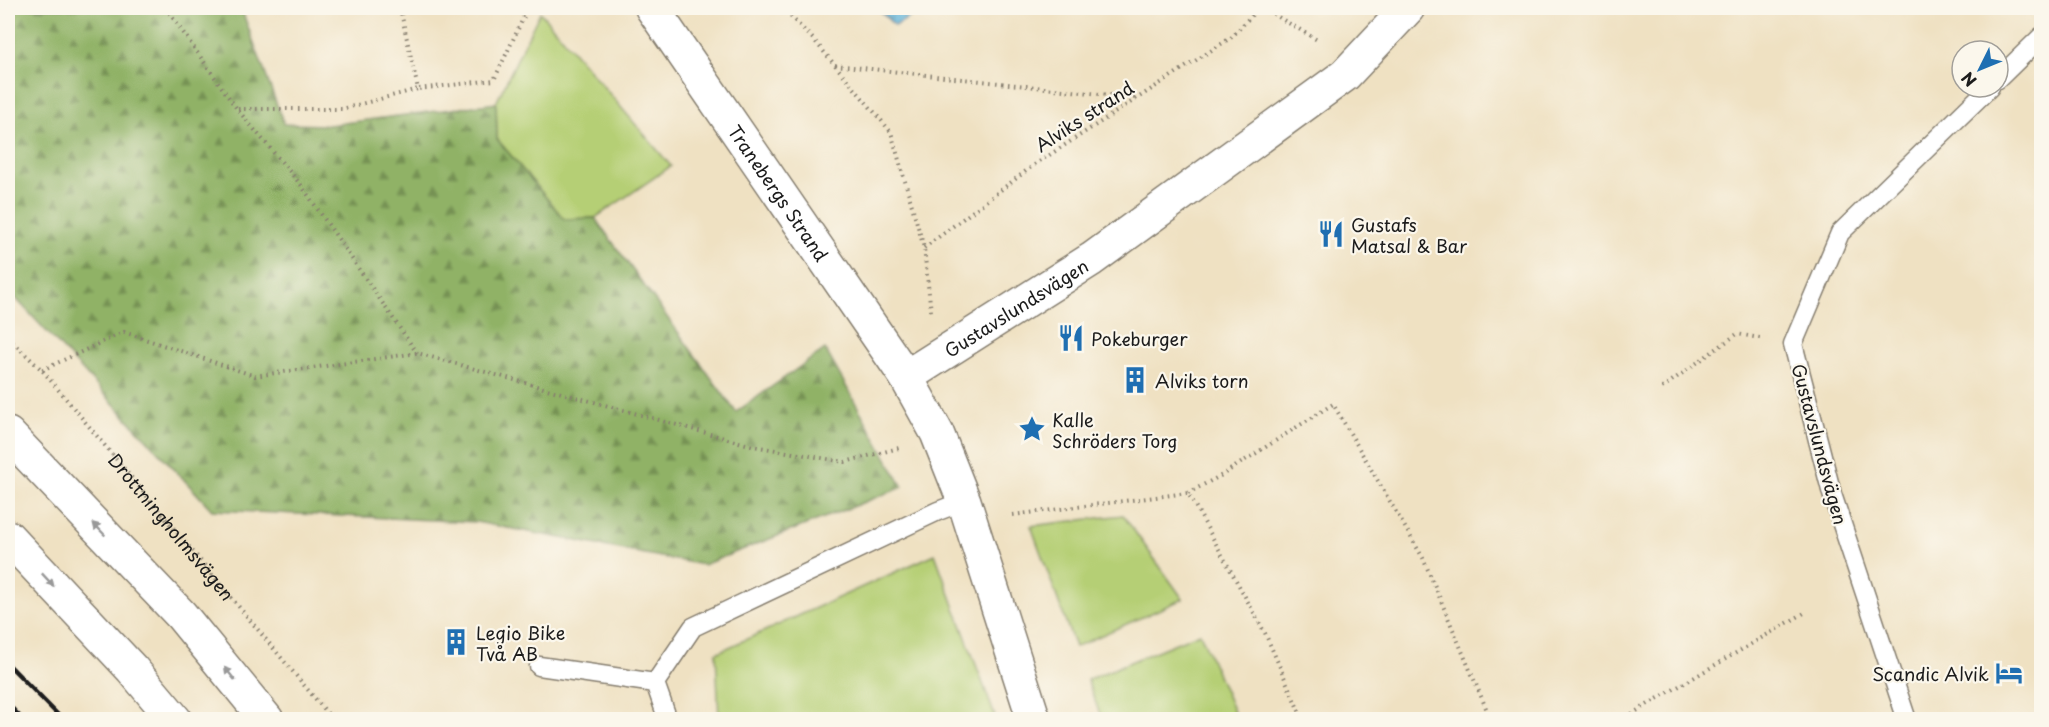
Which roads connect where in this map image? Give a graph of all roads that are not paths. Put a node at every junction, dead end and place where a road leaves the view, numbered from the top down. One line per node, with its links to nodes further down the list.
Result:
1 (652, 8): 6 (street, Tranebergs Strand)
2 (1408, 8): 6 (street, Gustavslundsvägen)
3 (2042, 36): 4 (lane)
4 (2010, 67)
5 (1978, 99): 16 (lane, Gustavslundsvägen)
6 (906, 377): 8 (street)
7 (8, 434): 13 (street, one-way to 7)
8 (964, 501): 11 (lane); 15 (street)
9 (8, 537): 12 (street, one-way to 12)
10 (538, 666): 11 (lane)
11 (655, 683): 14 (lane)
12 (175, 720)
13 (267, 720)
14 (668, 720)
15 (1034, 720)
16 (1907, 720)

